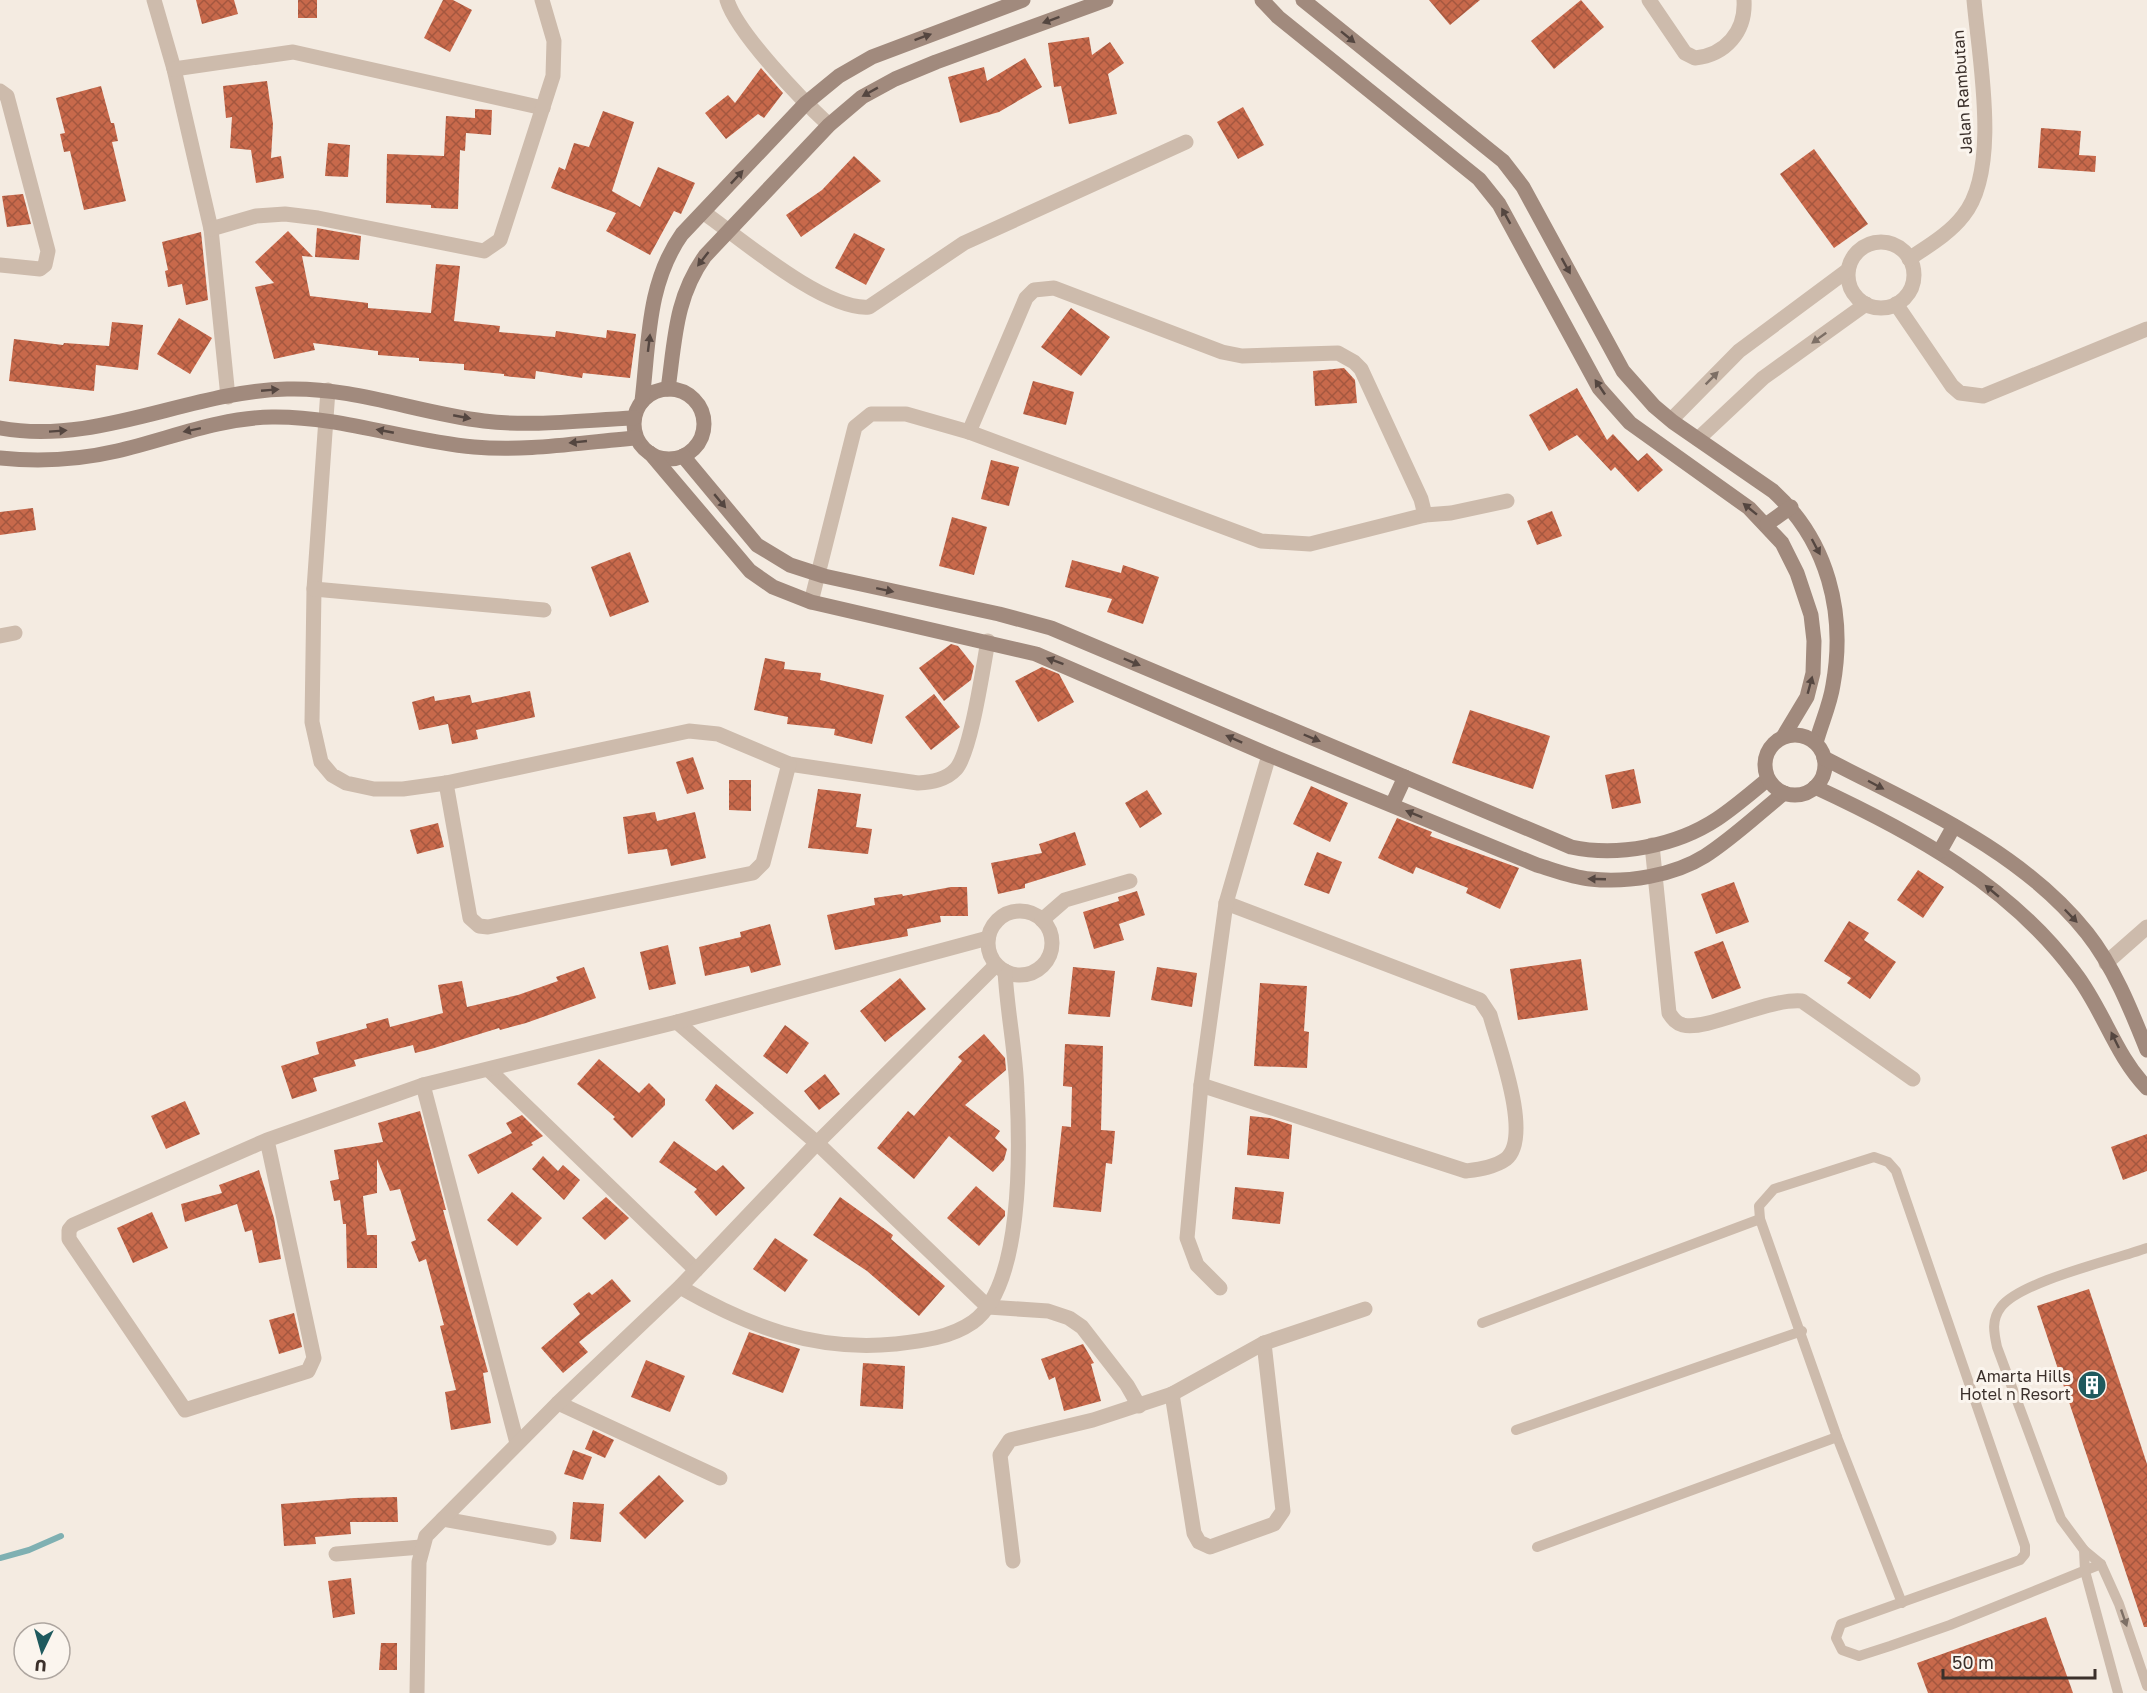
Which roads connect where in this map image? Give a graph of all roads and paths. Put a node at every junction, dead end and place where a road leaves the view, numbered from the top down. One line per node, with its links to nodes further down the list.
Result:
1 (154, 0): 11 (street)
2 (542, 0): 14 (street)
3 (727, 0): 13 (street)
4 (1023, 0): 13 (street, one-way to 4)
5 (1106, 0): 15 (street, one-way to 15)
6 (1262, 0): 43 (street, one-way to 6)
7 (1303, 0): 32 (street, one-way to 32)
8 (1649, 0): 9 (street)
9 (1744, 0)
10 (1974, 0): 20 (street, Jalan Rambutan)
11 (174, 69): 14 (street); 18 (street)
12 (0, 92): 21 (street)
13 (806, 103): 15 (street); 17 (street, one-way to 13)
14 (543, 108): 18 (street)
15 (829, 125): 19 (street)
16 (1186, 142): 19 (street)
17 (703, 212): 19 (street); 29 (street, one-way to 17)
18 (211, 229): 28 (street)
19 (729, 231): 26 (street, one-way to 26)
20 (1909, 259): 22 (street); 24 (street)
21 (0, 265)
22 (1848, 270): 23 (street); 32 (street, one-way to 22)
23 (1866, 304): 24 (street); 36 (street, one-way to 36)
24 (1896, 304): 25 (street)
25 (2147, 329)
26 (668, 389): 29 (street); 38 (street)
27 (328, 390): 28 (street, one-way to 27); 30 (street, one-way to 30); 31 (street)
28 (228, 397): 33 (street, one-way to 28)
29 (642, 401): 30 (street)
30 (634, 418): 35 (street)
31 (326, 420): 35 (street, one-way to 31); 39 (street, one-way to 39); 45 (street)
32 (1671, 420): 36 (street)
33 (0, 428)
34 (969, 432): 42 (street); 42 (street); 44 (street)
35 (636, 438): 37 (street)
36 (1698, 439): 41 (street)
37 (650, 453): 38 (street); 46 (street)
38 (682, 456): 44 (street, one-way to 44)
39 (0, 458)
40 (1507, 501): 42 (street)
41 (1791, 507): 43 (street); 50 (street, one-way to 50)
42 (1425, 515)
43 (1767, 524): 49 (street, one-way to 43)
44 (819, 575): 46 (street); 54 (street, one-way to 54)
45 (314, 589): 47 (street); 56 (street)
46 (811, 602): 48 (street)
47 (544, 610)
48 (988, 641): 51 (street, one-way to 48); 53 (street)
49 (1783, 736): 50 (street); 55 (street)
50 (1816, 743): 52 (street)
51 (1269, 755): 59 (street); 65 (street)
52 (1824, 758): 57 (street); 60 (street, one-way to 60)
53 (789, 764): 56 (street); 56 (street)
54 (1405, 777): 59 (street); 61 (street)
55 (1768, 780): 58 (street); 61 (street)
56 (446, 783)
57 (1815, 787): 58 (street); 62 (street)
58 (1784, 793): 63 (street)
59 (1392, 805): 63 (street, one-way to 59)
60 (1954, 826): 62 (street); 69 (street, one-way to 69)
61 (1652, 845): 63 (street)
62 (1940, 851): 74 (street, one-way to 62)
63 (1655, 875): 76 (street)
64 (1130, 881): 66 (street)
65 (1226, 903): 77 (street); 77 (street)
66 (1042, 920): 68 (street); 70 (street)
67 (2147, 927): 69 (street)
68 (988, 938): 70 (street); 71 (street)
69 (2106, 963): 72 (street)
70 (1000, 968): 81 (street); 87 (street)
71 (677, 1022): 75 (street); 81 (street)
72 (2147, 1050)
73 (2147, 1059): 74 (street)
74 (2129, 1067): 79 (street)
75 (489, 1070): 78 (street); 84 (street)
76 (1913, 1079)
77 (1201, 1084): 86 (street)
78 (423, 1085): 80 (street); 97 (street)
79 (2147, 1088)
80 (267, 1140): 80 (street)
81 (817, 1143): 84 (street); 87 (street)
82 (1760, 1219): 89 (lane); 90 (lane); 108 (lane)
83 (2147, 1248): 103 (lane)
84 (696, 1270): 85 (street)
85 (680, 1287): 87 (street); 93 (street)
86 (1220, 1288)
87 (988, 1307): 94 (street)
88 (1365, 1309): 91 (street)
89 (1482, 1323)
90 (1802, 1331): 95 (lane); 96 (lane)
91 (1264, 1343): 92 (street); 92 (street)
92 (1172, 1394): 94 (street)
93 (558, 1403): 97 (street); 98 (street)
94 (1139, 1406): 105 (street)
95 (1516, 1430)
96 (1838, 1437): 102 (lane); 108 (lane)
97 (517, 1443): 99 (street)
98 (720, 1478)
99 (443, 1519): 100 (street); 101 (street)
100 (549, 1538)
101 (421, 1547): 104 (street); 110 (street)
102 (1537, 1547)
103 (2084, 1550): 106 (lane); 107 (lane)
104 (336, 1554)
105 (1013, 1561)
106 (2101, 1564): 107 (lane); 109 (lane, one-way to 109)
107 (2085, 1571): 108 (lane); 111 (lane)
108 (1902, 1603)
109 (2147, 1686)
110 (417, 1693)
111 (2118, 1693)

